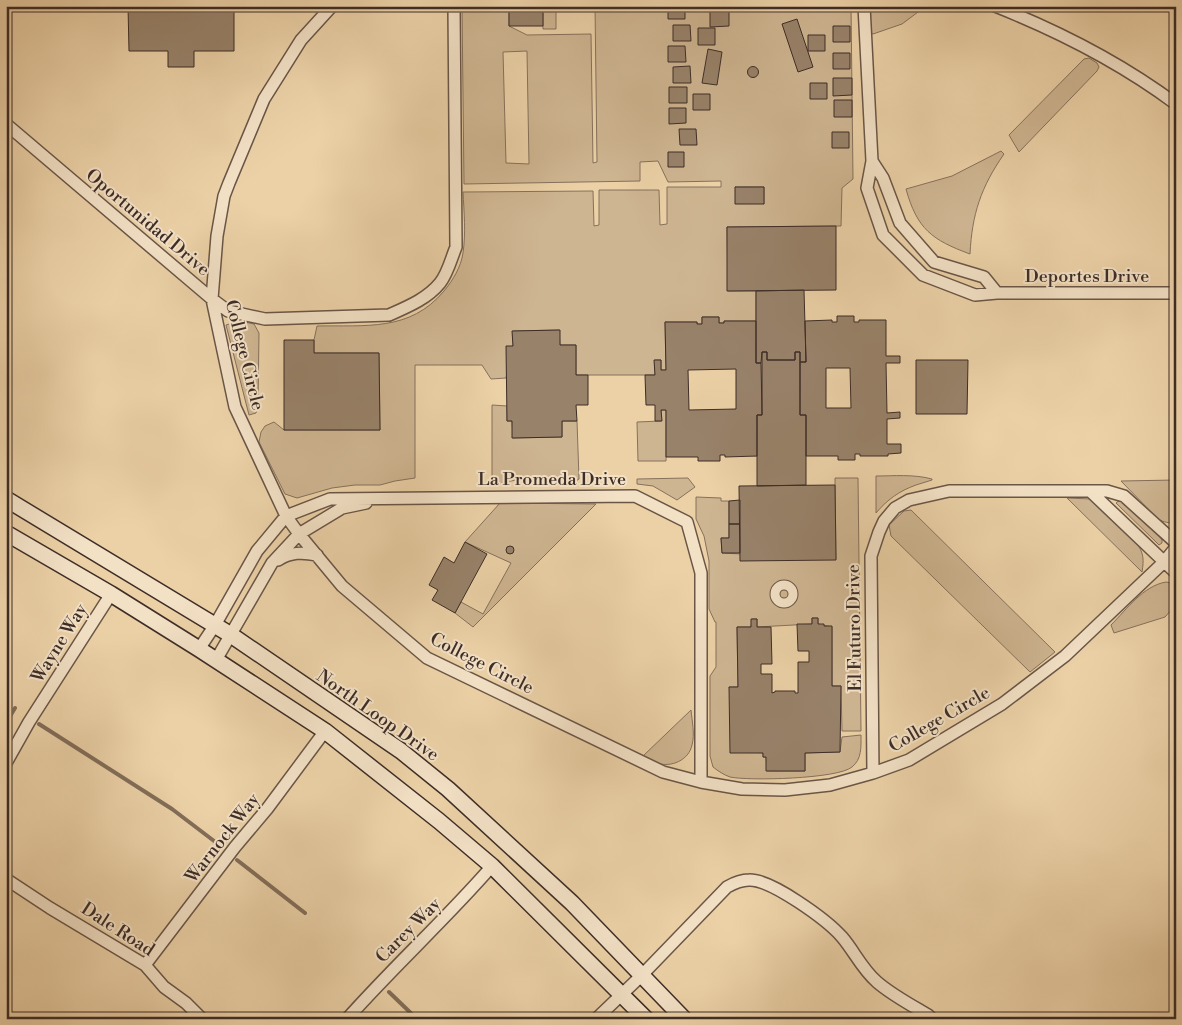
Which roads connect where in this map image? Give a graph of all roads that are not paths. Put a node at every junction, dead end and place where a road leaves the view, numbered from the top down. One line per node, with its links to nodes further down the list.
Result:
1 (332, 6): 10 (street, College Circle)
2 (454, 6): 10 (street, Oportunidad Drive)
3 (864, 6): 7 (street, Deportes Drive)
4 (995, 6): 5 (street)
5 (1176, 104)
6 (6, 124): 10 (street, Oportunidad Drive)
7 (872, 160): 8 (street, Deportes Drive); 8 (street, Deportes Drive)
8 (997, 293): 9 (street, Deportes Drive)
9 (1176, 293)
10 (212, 299): 14 (street, College Circle)
11 (1090, 491): 17 (street, El Futuro Drive); 20 (street); 30 (street, El Futuro Drive)
12 (390, 497): 14 (street); 16 (street); 31 (street, La Promeda Drive)
13 (6, 499): 24 (main road, North Loop Drive)
14 (286, 516): 16 (street, College Circle); 24 (street)
15 (6, 533): 23 (main road)
16 (299, 534): 19 (street, College Circle); 21 (street)
17 (1176, 542)
18 (1176, 546): 20 (street, College Circle)
19 (317, 555): 21 (street); 31 (street, College Circle)
20 (1164, 562): 22 (street); 30 (street, College Circle)
21 (272, 563): 25 (street)
22 (1176, 573)
23 (111, 594): 26 (main road); 29 (street, Wayne Way)
24 (215, 625): 25 (main road, North Loop Drive); 26 (street)
25 (231, 635): 27 (street); 35 (main road, North Loop Drive)
26 (199, 649): 27 (main road)
27 (216, 660): 28 (main road)
28 (324, 731): 32 (main road); 34 (street, Warnock Way)
29 (6, 763)
30 (873, 773): 31 (street, College Circle)
31 (701, 782)
32 (492, 866): 36 (main road); 38 (street, Carey Way)
33 (6, 879): 34 (street, Dale Road)
34 (145, 965): 37 (street, Dale Road)
35 (641, 976): 36 (street); 41 (main road, North Loop Drive); 42 (street)
36 (622, 994): 39 (street); 40 (main road)
37 (202, 1019)
38 (347, 1019)
39 (596, 1019)
40 (646, 1019)
41 (684, 1019)
42 (932, 1019)

